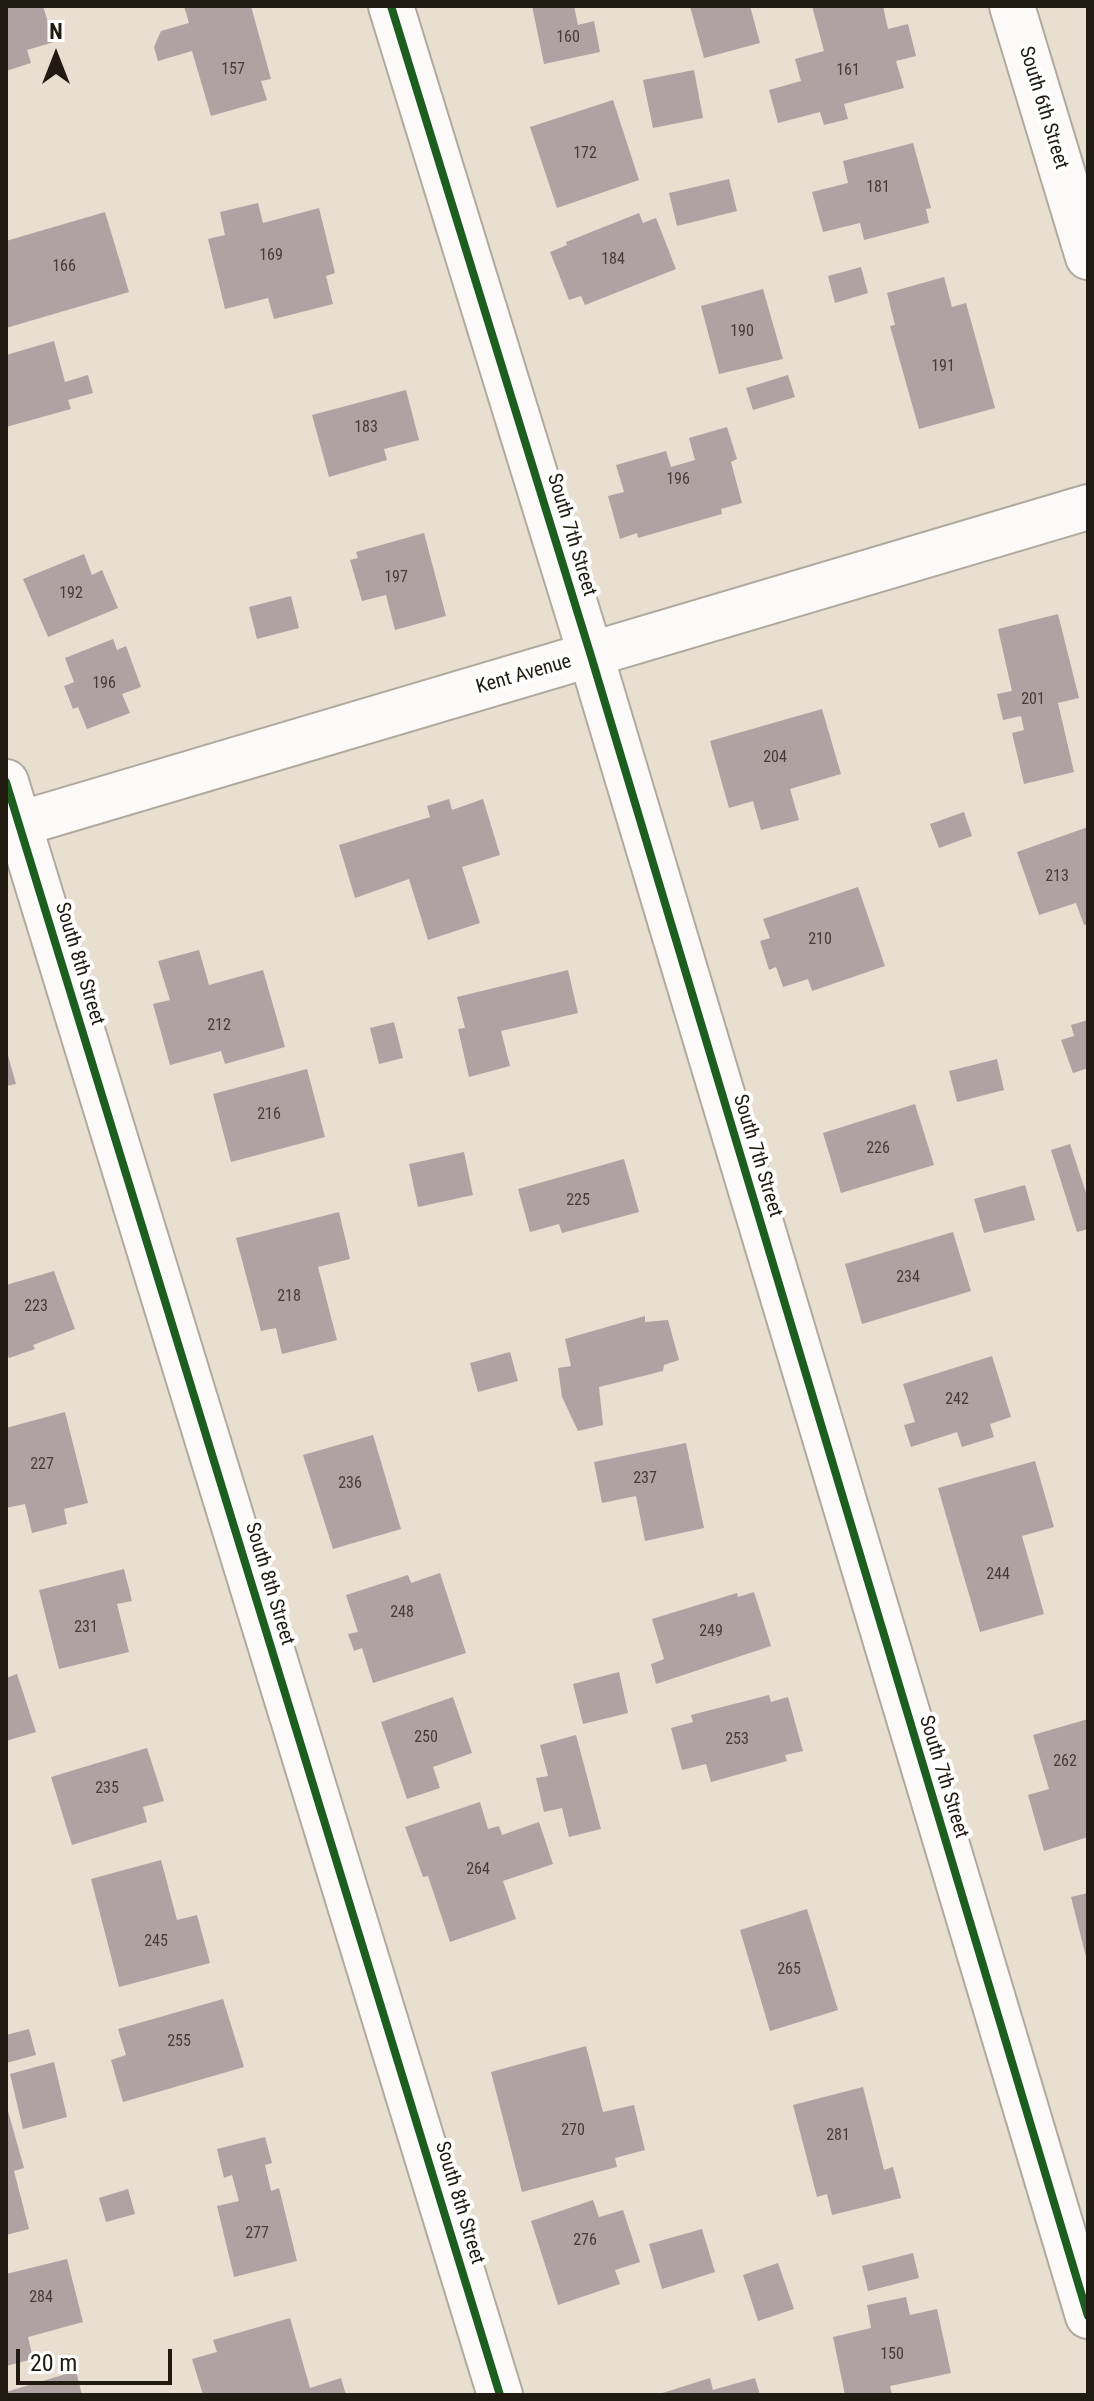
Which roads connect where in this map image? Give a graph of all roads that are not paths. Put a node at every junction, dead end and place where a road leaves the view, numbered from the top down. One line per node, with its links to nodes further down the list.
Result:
1 (391, 6): 5 (street, South 7th Street)
2 (1012, 6): 3 (street, South 6th Street)
3 (1088, 257)
4 (1088, 507): 5 (street, Kent Avenue)
5 (591, 656): 7 (street, Kent Avenue); 8 (street, South 7th Street)
6 (6, 782): 7 (street, South 8th Street)
7 (12, 826): 9 (street, South 8th Street)
8 (1088, 2316)
9 (500, 2395)

